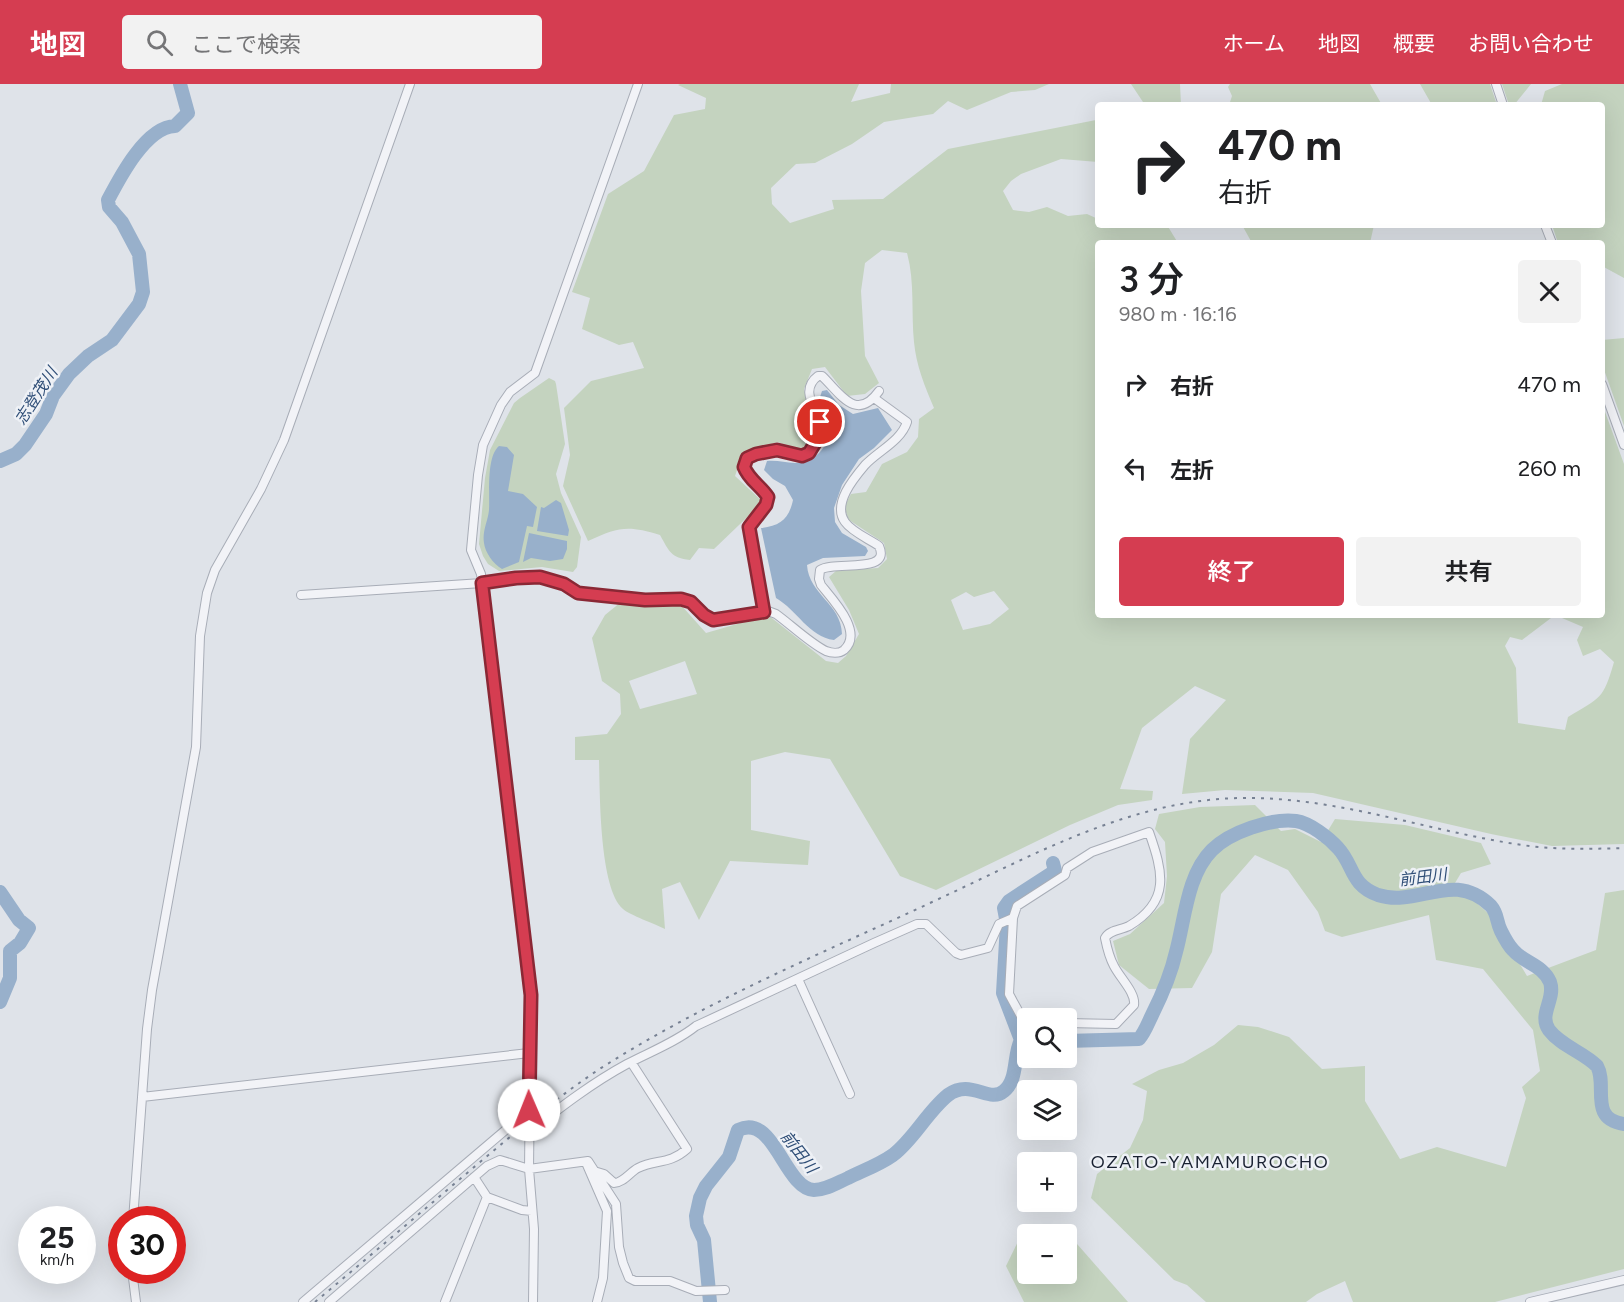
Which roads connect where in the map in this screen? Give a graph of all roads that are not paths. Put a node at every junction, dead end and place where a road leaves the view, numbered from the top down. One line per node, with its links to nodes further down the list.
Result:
1 (410, 84): 17 (street)
2 (638, 84): 7 (street)
3 (1496, 84): 4 (street)
4 (1502, 102)
5 (1605, 392): 6 (street)
6 (1624, 445)
7 (482, 583): 8 (street); 9 (street); 14 (street)
8 (301, 595)
9 (764, 612): 9 (street)
10 (1009, 919): 11 (street); 12 (street); 13 (street)
11 (798, 979): 15 (street); 16 (street)
12 (1017, 1009)
13 (1077, 1023)
14 (529, 1053): 17 (street); 18 (street)
15 (631, 1062): 19 (street); 22 (street)
16 (850, 1094)
17 (142, 1097): 25 (street)
18 (529, 1110): 19 (street); 31 (street)
19 (530, 1131): 21 (street)
20 (585, 1162): 21 (street); 22 (street); 35 (street)
21 (529, 1169): 23 (street); 26 (street)
22 (594, 1171): 29 (street)
23 (474, 1177): 24 (street); 32 (street)
24 (487, 1197): 26 (street); 33 (street)
25 (134, 1206)
26 (532, 1211): 34 (street)
27 (1624, 1280): 36 (street)
28 (134, 1284): 30 (street)
29 (722, 1290)
30 (136, 1302)
31 (303, 1302)
32 (329, 1302)
33 (445, 1302)
34 (533, 1302)
35 (597, 1302)
36 (1530, 1302)

